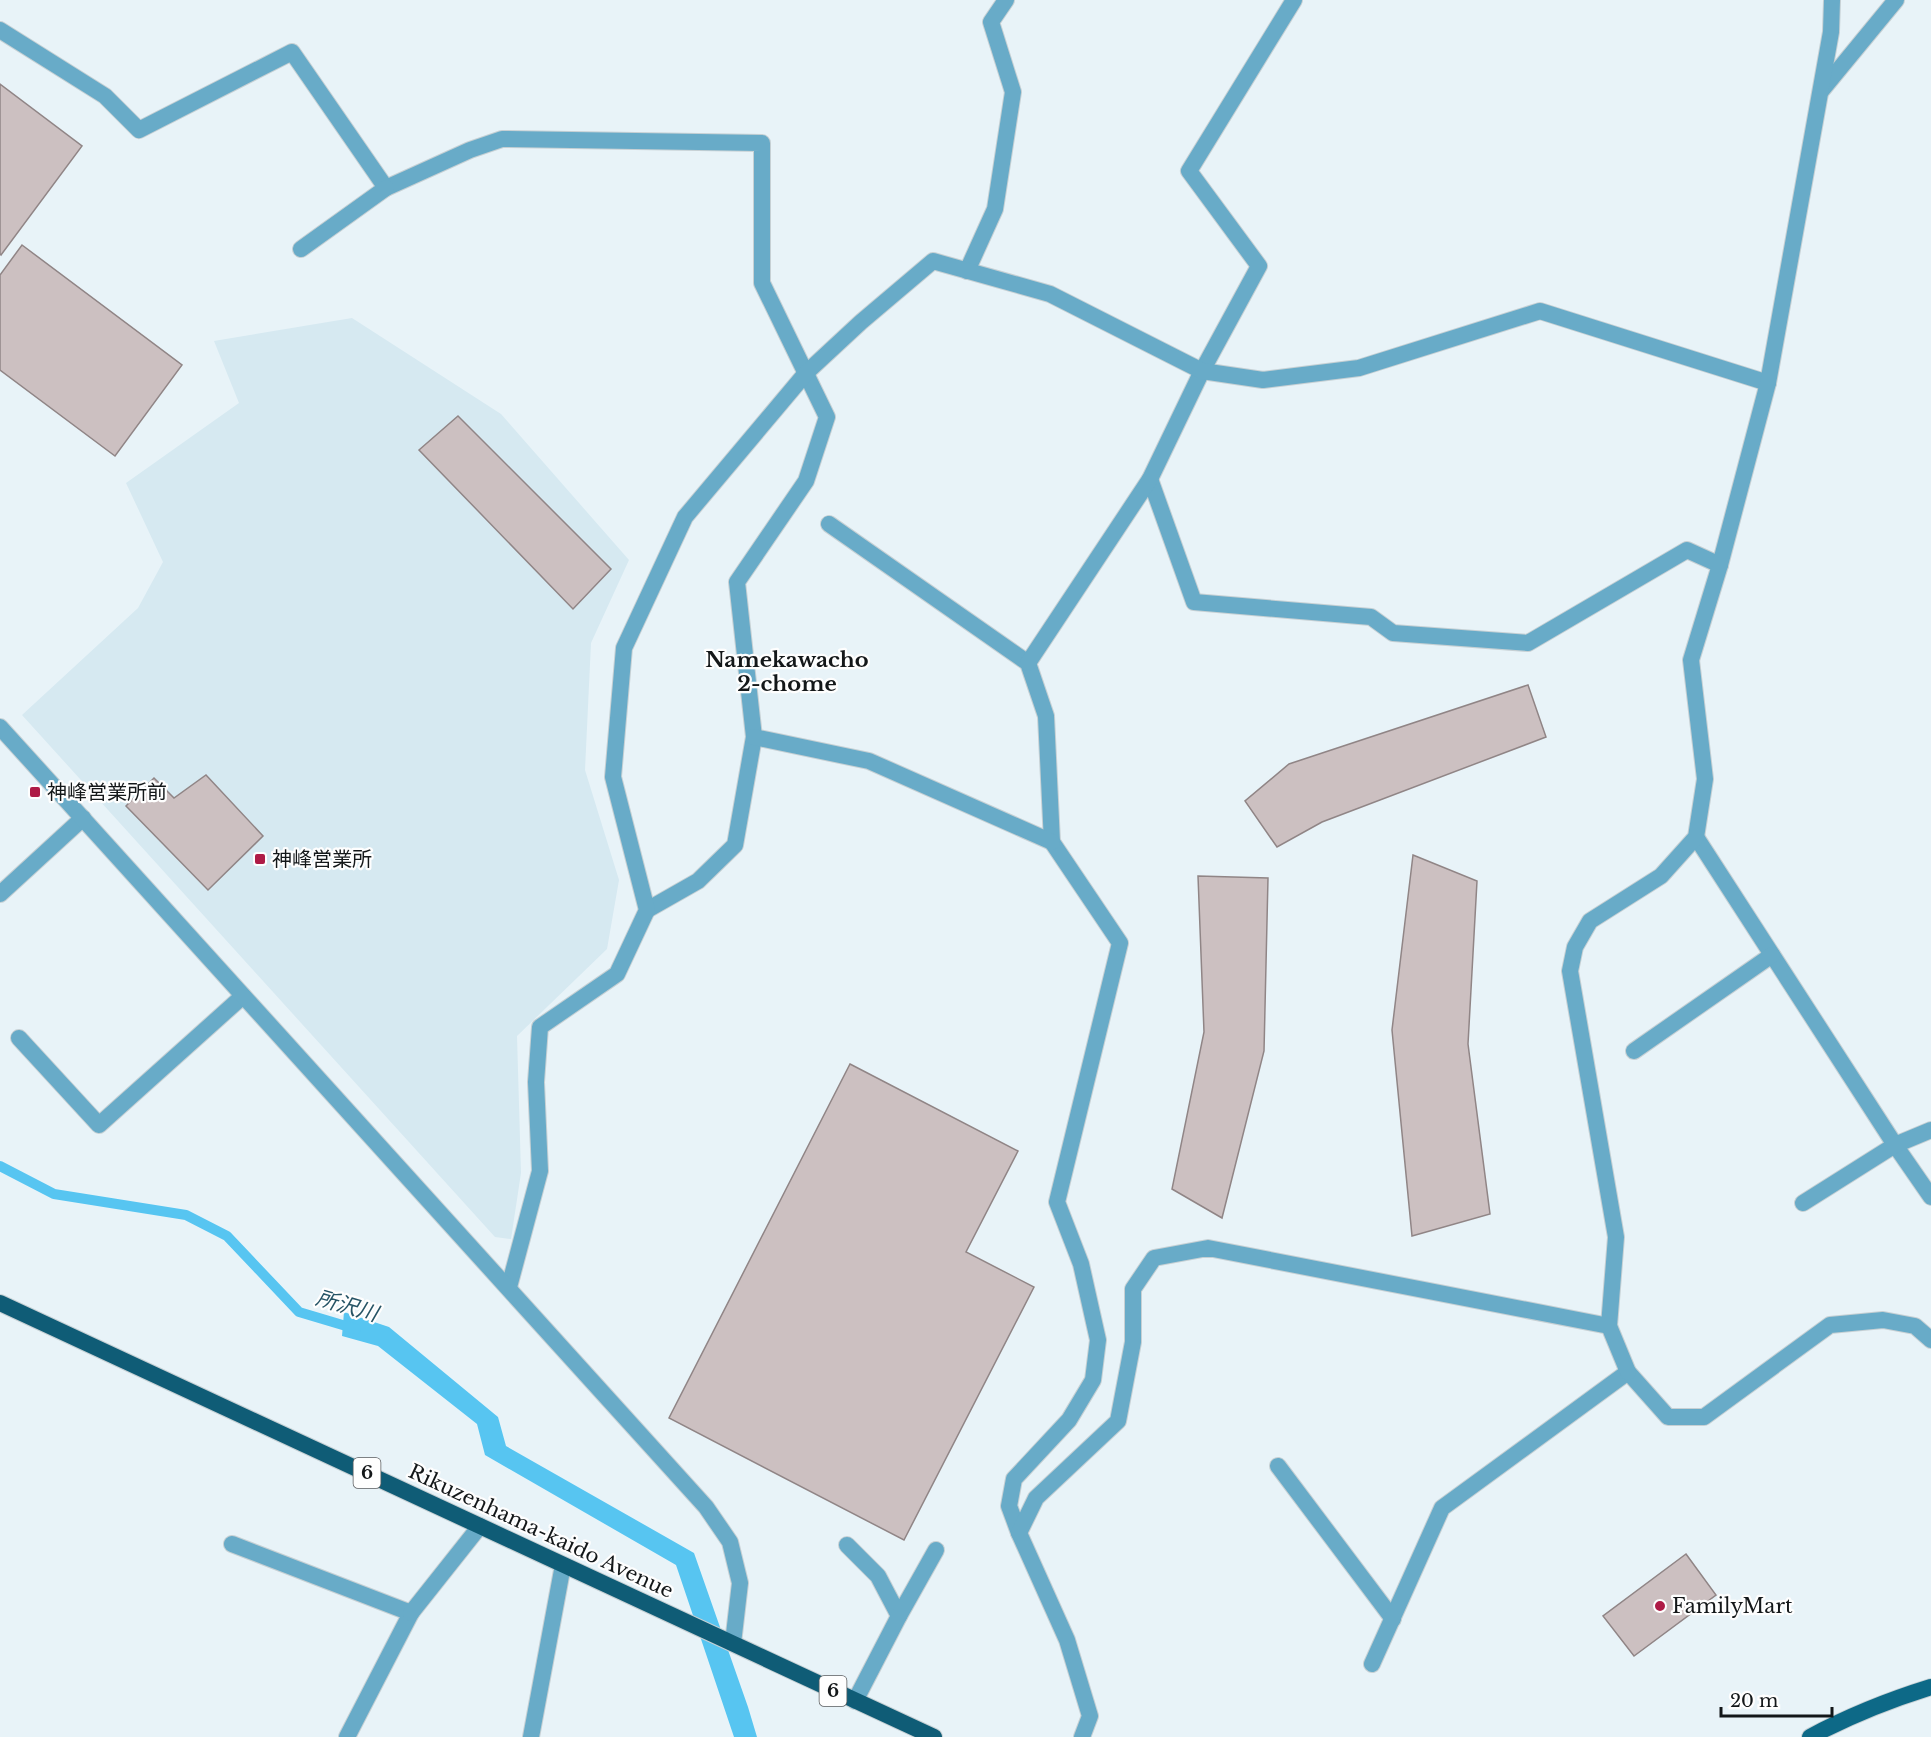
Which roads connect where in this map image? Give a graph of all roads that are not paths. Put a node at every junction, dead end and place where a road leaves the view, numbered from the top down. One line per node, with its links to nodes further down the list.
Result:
1 (1006, 0): 9 (street)
2 (1294, 0): 10 (street)
3 (1832, 0): 6 (street)
4 (1896, 0): 6 (street)
5 (0, 30): 7 (street)
6 (1821, 92): 12 (street)
7 (386, 188): 8 (street); 11 (street)
8 (301, 249)
9 (967, 271): 10 (street); 11 (street)
10 (1202, 371): 12 (street); 13 (street)
11 (806, 373): 18 (street); 23 (street)
12 (1768, 384): 15 (street)
13 (1150, 479): 15 (street); 16 (street)
14 (829, 524): 16 (street)
15 (1720, 565): 20 (street)
16 (1028, 663): 21 (street)
17 (0, 727): 19 (street)
18 (754, 737): 21 (street); 23 (street)
19 (83, 818): 22 (street); 25 (street)
20 (1696, 837): 24 (street); 34 (street)
21 (1052, 842): 39 (street)
22 (0, 894)
23 (647, 910): 32 (street)
24 (1772, 955): 27 (street); 29 (street)
25 (243, 996): 26 (street); 32 (street)
26 (19, 1038)
27 (1634, 1051)
28 (1931, 1130): 29 (street)
29 (1895, 1145): 30 (street); 31 (street)
30 (1931, 1197)
31 (1803, 1203)
32 (508, 1287): 47 (street)
33 (0, 1303): 38 (highway, Rikuzenhama-kaido Avenue / 6)
34 (1609, 1326): 36 (street); 39 (street)
35 (1931, 1340): 36 (street)
36 (1628, 1372): 46 (street)
37 (1278, 1466): 46 (street)
38 (480, 1526): 43 (highway, Rikuzenhama-kaido Avenue / 6); 44 (street)
39 (1019, 1533): 54 (street)
40 (232, 1544): 44 (street)
41 (848, 1545): 45 (street)
42 (936, 1550): 45 (street)
43 (563, 1565): 47 (highway, Rikuzenhama-kaido Avenue / 6); 52 (street)
44 (411, 1613): 51 (street)
45 (899, 1616): 50 (street)
46 (1392, 1619): 48 (street)
47 (733, 1643): 50 (highway, Rikuzenhama-kaido Avenue / 6)
48 (1372, 1664)
49 (1931, 1687): 55 (main road)
50 (855, 1701): 53 (highway, Rikuzenhama-kaido Avenue / 6)
51 (347, 1737)
52 (531, 1737)
53 (934, 1737)
54 (1082, 1737)
55 (1810, 1737)

